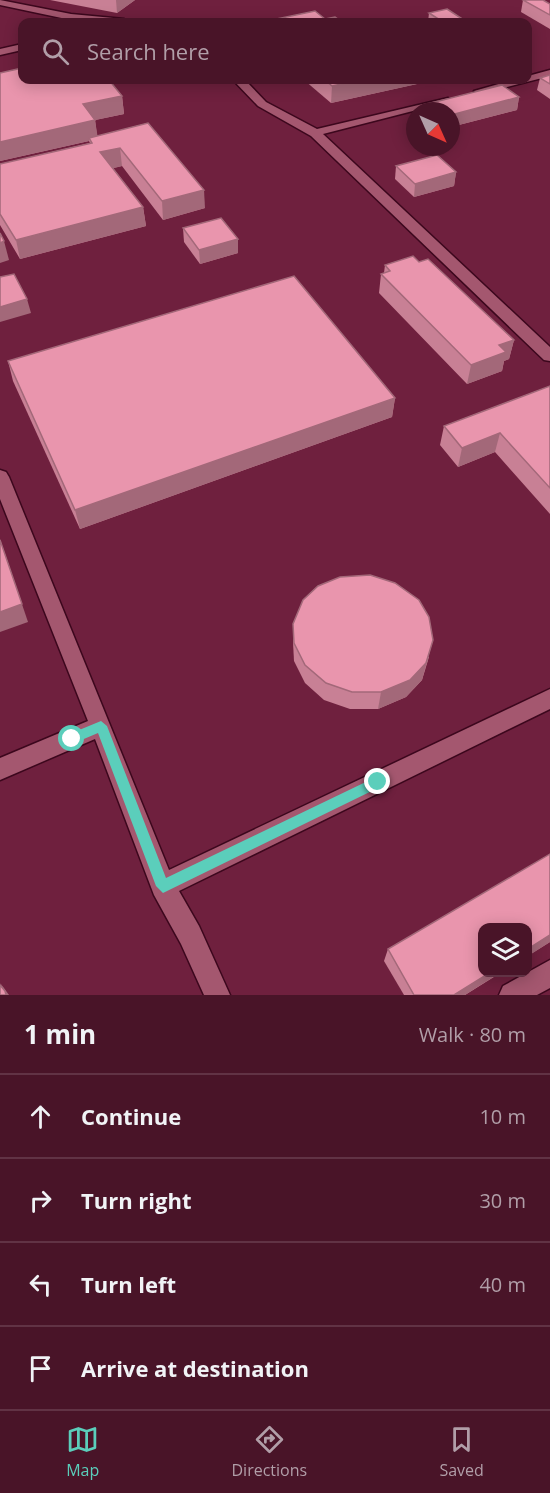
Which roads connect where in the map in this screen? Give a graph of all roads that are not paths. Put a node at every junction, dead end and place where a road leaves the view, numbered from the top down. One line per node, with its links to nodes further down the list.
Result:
1 (0, 2): 2 (lane)
2 (82, 18)
3 (18, 48): 4 (lane)
4 (0, 52)
5 (550, 73): 6 (lane)
6 (532, 78)
7 (243, 84): 9 (lane)
8 (507, 84): 9 (lane)
9 (315, 132): 10 (lane)
10 (550, 356)
11 (0, 477): 13 (lane)
12 (550, 699): 15 (lane)
13 (101, 726): 14 (lane); 15 (lane)
14 (4, 768)
15 (163, 886): 17 (lane)
16 (550, 973): 18 (lane)
17 (217, 995)
18 (512, 995)

